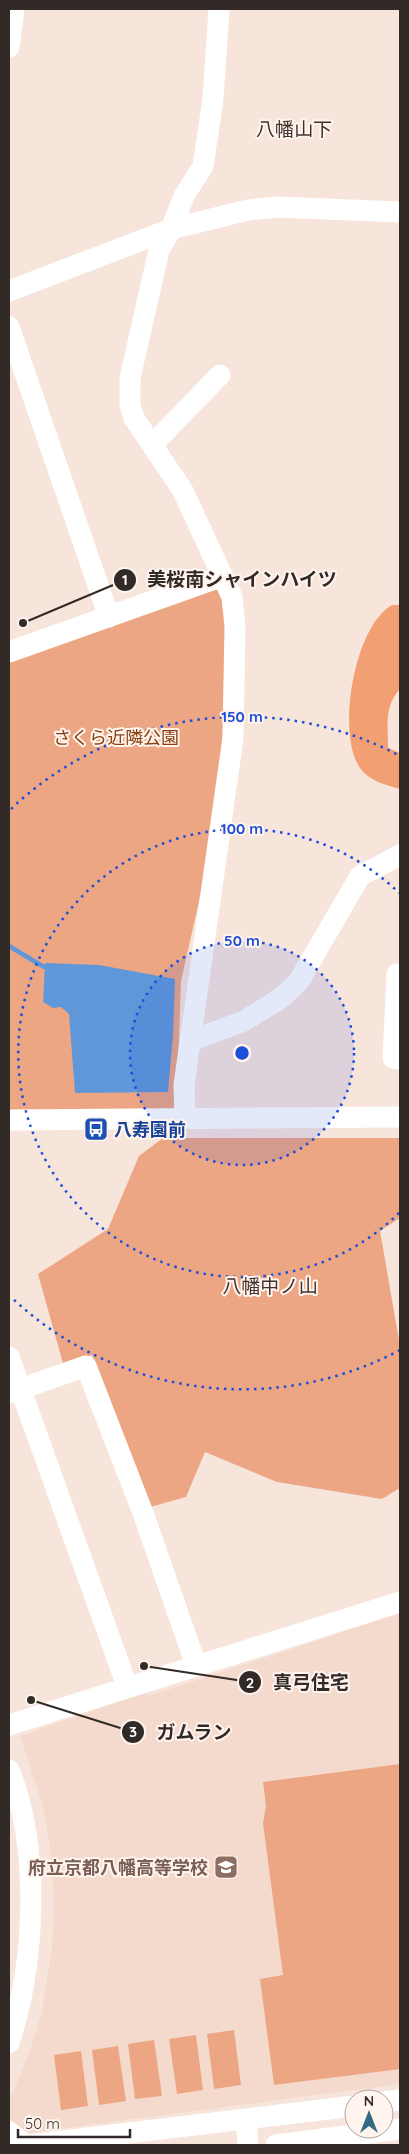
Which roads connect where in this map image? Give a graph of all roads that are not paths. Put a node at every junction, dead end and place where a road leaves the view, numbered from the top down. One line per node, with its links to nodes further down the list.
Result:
1 (14, 9): 3 (street)
2 (219, 9): 5 (street)
3 (9, 47)
4 (400, 212): 5 (street)
5 (171, 229): 6 (street); 9 (street)
6 (9, 291)
7 (9, 327): 11 (street)
8 (220, 375): 9 (street)
9 (152, 445): 10 (street)
10 (223, 576): 11 (street); 15 (street)
11 (109, 617): 12 (street)
12 (9, 652)
13 (400, 855): 15 (street)
14 (397, 974): 16 (street)
15 (191, 1040): 18 (street)
16 (400, 1058)
17 (400, 1117): 18 (street)
18 (185, 1118): 19 (street)
19 (9, 1120)
20 (9, 1357): 21 (street)
21 (14, 1390): 23 (street); 24 (street)
22 (400, 1602): 23 (street)
23 (196, 1665): 24 (street)
24 (127, 1686): 25 (street)
25 (9, 1725)
26 (9, 1770): 27 (street)
27 (9, 2044)
28 (344, 2107): 29 (street)
29 (246, 2119): 32 (street); 33 (street)
30 (400, 2129): 34 (street)
31 (9, 2132): 32 (street)
32 (27, 2145)
33 (248, 2145)
34 (276, 2145)

